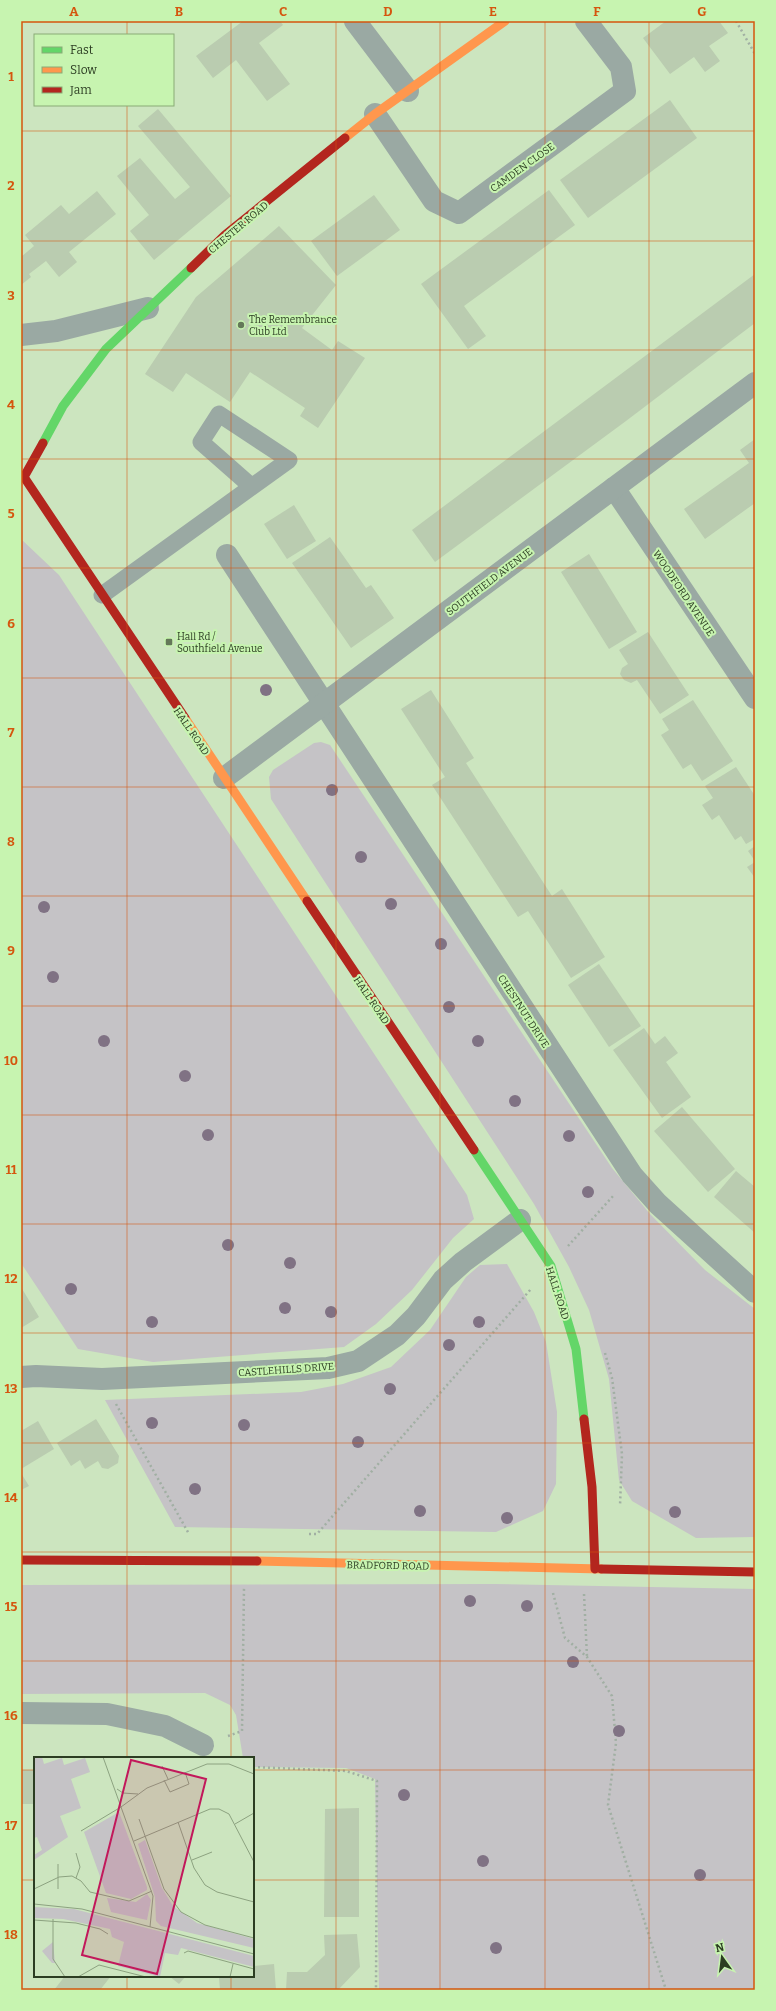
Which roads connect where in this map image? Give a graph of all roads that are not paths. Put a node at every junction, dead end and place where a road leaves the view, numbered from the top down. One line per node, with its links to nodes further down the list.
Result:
1 (355, 21): 4 (street)
2 (505, 21): 4 (main road, CHESTER ROAD)
3 (586, 21): 5 (street, CAMDEN CLOSE)
4 (408, 91): 5 (main road, CHESTER ROAD)
5 (375, 114): 6 (main road, CHESTER ROAD)
6 (148, 308): 7 (street); 9 (main road, CHESTER ROAD)
7 (21, 335)
8 (755, 383): 11 (street, SOUTHFIELD AVENUE)
9 (22, 477): 13 (main road, HALL ROAD)
10 (251, 486): 10 (lane); 13 (lane)
11 (614, 488): 14 (street, WOODFORD AVENUE); 15 (street, SOUTHFIELD AVENUE)
12 (227, 555): 15 (street, CHESTNUT DRIVE)
13 (102, 595): 16 (main road, HALL ROAD)
14 (755, 698)
15 (323, 704): 16 (street, SOUTHFIELD AVENUE); 18 (street, CHESTNUT DRIVE)
16 (224, 778): 17 (main road, HALL ROAD)
17 (520, 1220): 19 (street, CASTLEHILLS DRIVE); 21 (main road, HALL ROAD)
18 (755, 1292)
19 (21, 1377)
20 (21, 1560): 21 (main road, BRADFORD ROAD)
21 (595, 1570): 22 (main road, BRADFORD ROAD)
22 (755, 1572)
23 (21, 1713): 24 (street)
24 (203, 1745)

